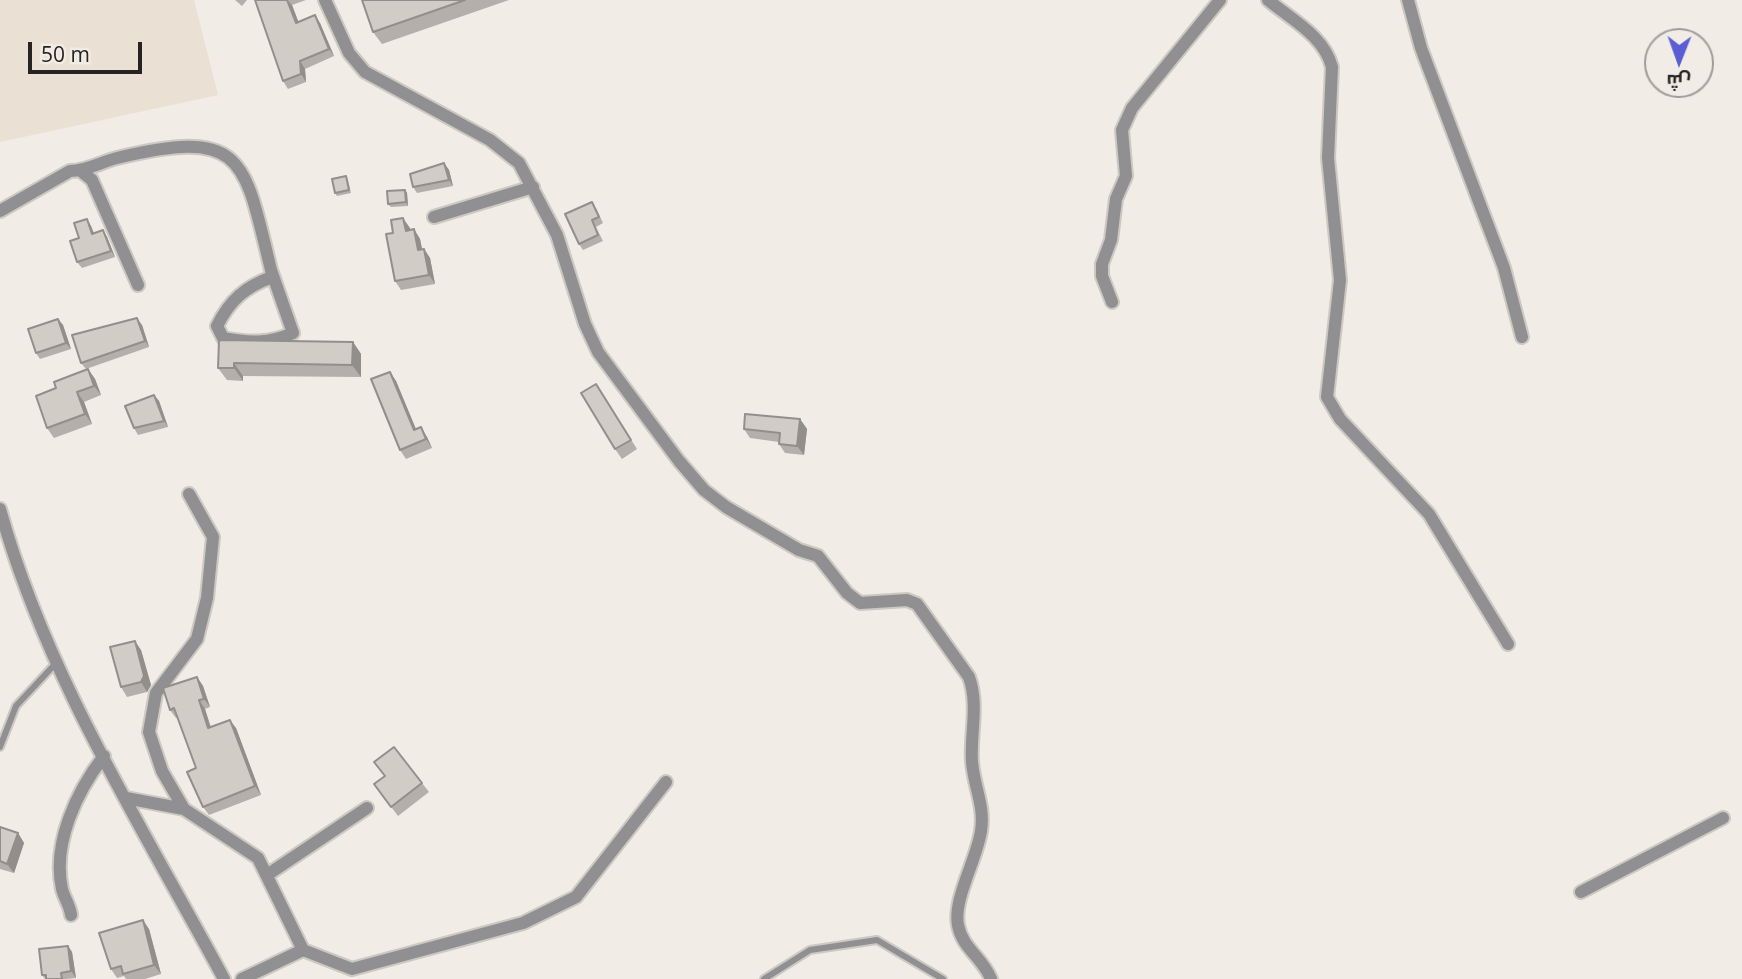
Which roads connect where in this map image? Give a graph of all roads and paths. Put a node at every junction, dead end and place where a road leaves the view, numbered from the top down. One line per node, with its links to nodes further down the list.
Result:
1 (325, 0): 6 (street)
2 (1220, 0): 11 (street)
3 (1268, 0): 15 (street)
4 (1408, 0): 12 (street)
5 (81, 171): 7 (street); 9 (street); 10 (street)
6 (533, 187): 8 (street); 32 (street)
7 (0, 211)
8 (434, 217)
9 (271, 270): 9 (street)
10 (138, 285)
11 (1111, 302)
12 (1522, 337)
13 (189, 494): 22 (street)
14 (0, 509): 16 (street)
15 (1508, 643)
16 (57, 661): 17 (lane); 18 (street)
17 (0, 747)
18 (104, 756): 20 (street); 26 (street)
19 (666, 782): 27 (street)
20 (126, 798): 22 (street); 28 (street)
21 (367, 808): 24 (street)
22 (184, 809): 24 (street)
23 (1723, 818): 25 (street)
24 (267, 875): 27 (street)
25 (1581, 892)
26 (71, 915)
27 (303, 950): 29 (street)
28 (224, 979)
29 (242, 979)
30 (764, 979): 31 (lane)
31 (943, 979)
32 (991, 979)

